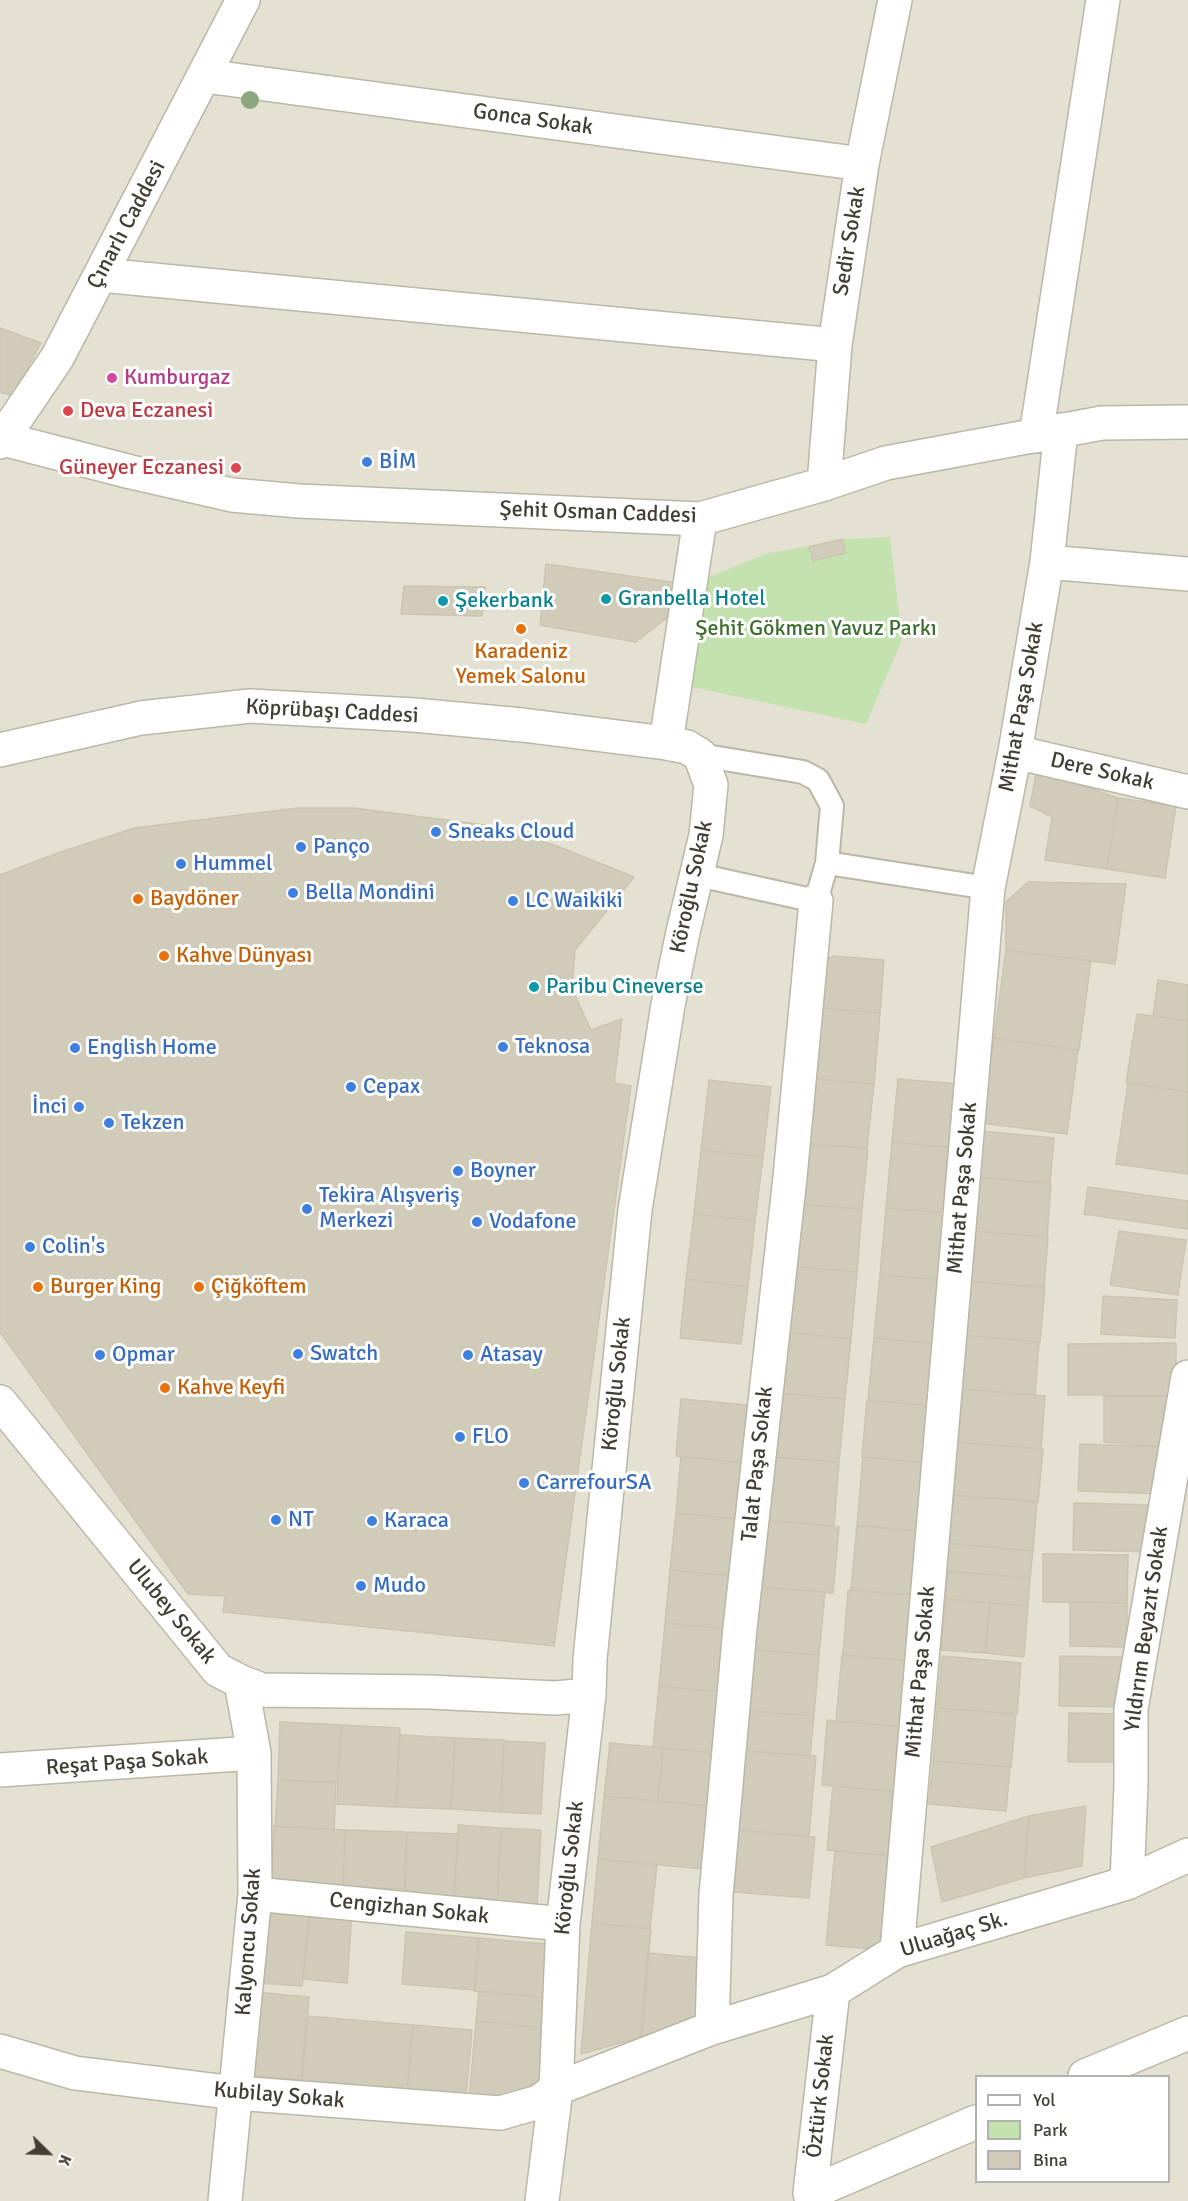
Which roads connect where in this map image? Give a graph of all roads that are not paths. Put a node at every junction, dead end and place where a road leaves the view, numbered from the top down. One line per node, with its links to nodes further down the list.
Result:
1 (895, 0): 5 (street, Sedir Sokak)
2 (1103, 0): 9 (street, Mithat Paşa Sokak)
3 (236, 1): 4 (street, Çınarlı Caddesi)
4 (205, 76): 5 (street, Gonca Sokak); 6 (street, Çınarlı Caddesi)
5 (862, 164): 7 (street, Sedir Sokak)
6 (101, 275): 7 (street); 10 (street, Çınarlı Caddesi)
7 (835, 345): 11 (street, Sedir Sokak)
8 (1188, 422): 9 (street, Şehit Osman Caddesi)
9 (1048, 433): 11 (street, Şehit Osman Caddesi); 13 (street, Mithat Paşa Sokak)
10 (1, 441): 12 (street, Şehit Osman Caddesi)
11 (824, 484): 12 (street, Şehit Osman Caddesi)
12 (700, 519): 15 (street)
13 (1047, 562): 14 (street); 17 (street, Mithat Paşa Sokak)
14 (1188, 574)
15 (666, 743): 16 (street, Köprübaşı Caddesi); 18 (street)
16 (0, 750)
17 (1015, 752): 19 (street, Dere Sokak); 22 (street, Mithat Paşa Sokak)
18 (700, 755): 20 (lane); 21 (street, Köroğlu Sokak)
19 (1188, 792)
20 (827, 862): 22 (lane); 23 (lane)
21 (698, 875): 23 (lane); 27 (street, Köroğlu Sokak)
22 (988, 888): 34 (street, Mithat Paşa Sokak)
23 (816, 901): 36 (street, Talat Paşa Sokak)
24 (1188, 1377): 31 (street, Yıldırım Beyazıt Sokak)
25 (0, 1402): 26 (street, Ulubey Sokak)
26 (241, 1682): 27 (street, Ulubey Sokak); 28 (street, Kalyoncu Sokak)
27 (590, 1695): 33 (street, Köroğlu Sokak)
28 (254, 1753): 29 (street, Reşat Paşa Sokak); 32 (street, Kalyoncu Sokak)
29 (0, 1770)
30 (1188, 1855): 31 (street, Uluağaç Sk.)
31 (1127, 1883): 34 (street, Uluağaç Sk.)
32 (255, 1894): 33 (street, Cengizhan Sokak); 41 (street, Kalyoncu Sokak)
33 (562, 1924): 40 (street, Köroğlu Sokak)
34 (897, 1951): 35 (street, Uluağaç Sk.)
35 (833, 1991): 36 (street, Uluağaç Sk.); 43 (street, Öztürk Sokak)
36 (712, 2028): 40 (street, Uluağaç Sk.)
37 (1188, 2033): 39 (street)
38 (0, 2051): 41 (street, Kubilay Sokak)
39 (1086, 2075)
40 (556, 2089): 41 (street, Kubilay Sokak); 45 (street, Köroğlu Sokak)
41 (236, 2093): 44 (street, Kalyoncu Sokak)
42 (975, 2122): 43 (street)
43 (811, 2197)
44 (225, 2201)
45 (542, 2201)

